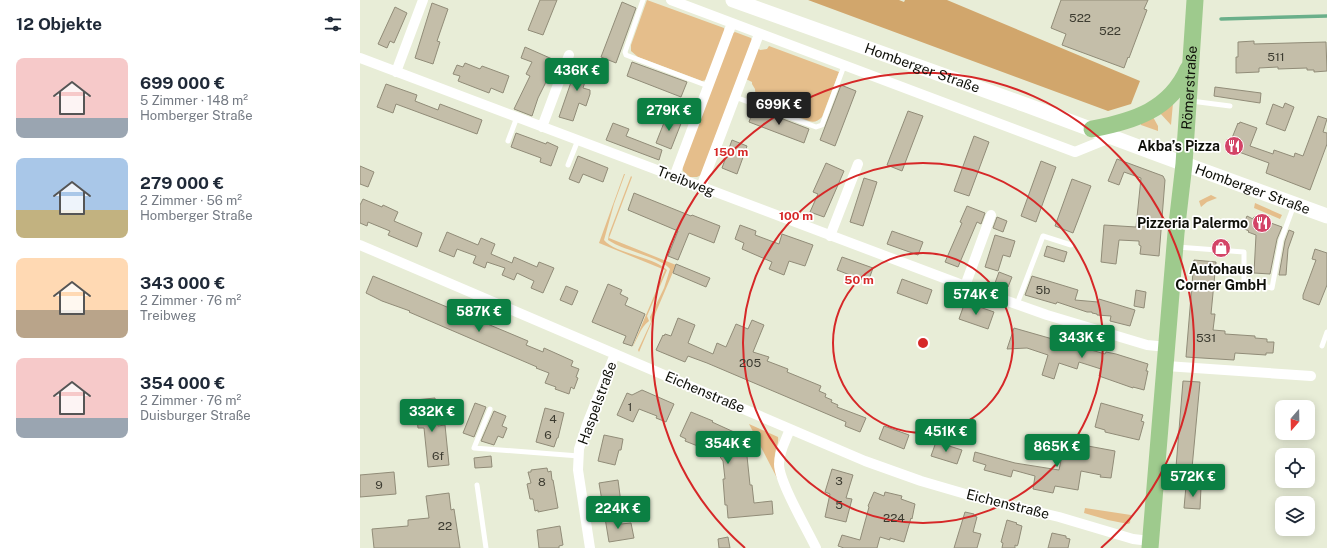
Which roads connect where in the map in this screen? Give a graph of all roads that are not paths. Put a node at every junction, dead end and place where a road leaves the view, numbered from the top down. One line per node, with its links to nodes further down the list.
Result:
1 (423, 0): 12 (street)
2 (643, 0): 13 (lane)
3 (671, 0): 6 (street, Homberger Straße)
4 (733, 0): 19 (main road, Homberger Straße)
5 (1195, 0): 10 (main road, Römerstraße)
6 (732, 23): 7 (street, Homberger Straße); 13 (street)
7 (759, 34): 11 (street, Homberger Straße); 14 (street)
8 (569, 55): 18 (street)
9 (360, 58): 12 (street, Treibweg)
10 (1191, 63): 15 (main road, Römerstraße); 19 (main road)
11 (844, 66): 14 (lane); 20 (street, Homberger Straße)
12 (396, 72): 17 (street, Treibweg)
13 (708, 86): 26 (street)
14 (735, 98): 27 (street)
15 (1188, 100): 16 (lane); 24 (main road, Römerstraße)
16 (1230, 106)
17 (517, 117): 18 (street, Treibweg); 22 (lane)
18 (542, 127): 21 (street, Treibweg)
19 (1092, 129): 20 (main road, Homberger Straße)
20 (1112, 137): 24 (main road, Homberger Straße)
21 (578, 140): 25 (lane); 26 (street, Treibweg)
22 (508, 141)
23 (858, 164): 31 (street)
24 (1184, 164): 28 (main road, Homberger Straße); 34 (main road, Römerstraße)
25 (568, 165)
26 (674, 177): 27 (street, Treibweg)
27 (701, 187): 31 (street, Treibweg)
28 (1294, 204): 30 (main road, Homberger Straße); 34 (lane)
29 (991, 215): 35 (street)
30 (1327, 216)
31 (830, 236): 35 (street, Treibweg)
32 (360, 245): 40 (street, Eichenstraße)
33 (1071, 245): 36 (lane)
34 (1175, 247): 39 (main road, Römerstraße)
35 (965, 286): 36 (street, Treibweg)
36 (1017, 304): 39 (street, Treibweg)
37 (1327, 332): 38 (lane)
38 (1322, 346)
39 (1167, 347): 41 (main road, Römerstraße)
40 (615, 354): 44 (street, Eichenstraße); 45 (street, Haspelstraße)
41 (1166, 366): 42 (street); 47 (main road, Römerstraße)
42 (1311, 376)
43 (490, 409): 45 (lane)
44 (790, 429): 47 (street, Eichenstraße); 50 (street)
45 (579, 456): 49 (street, Haspelstraße)
46 (477, 485): 48 (lane)
47 (1150, 544)
48 (486, 548)
49 (590, 548)
50 (816, 548)

